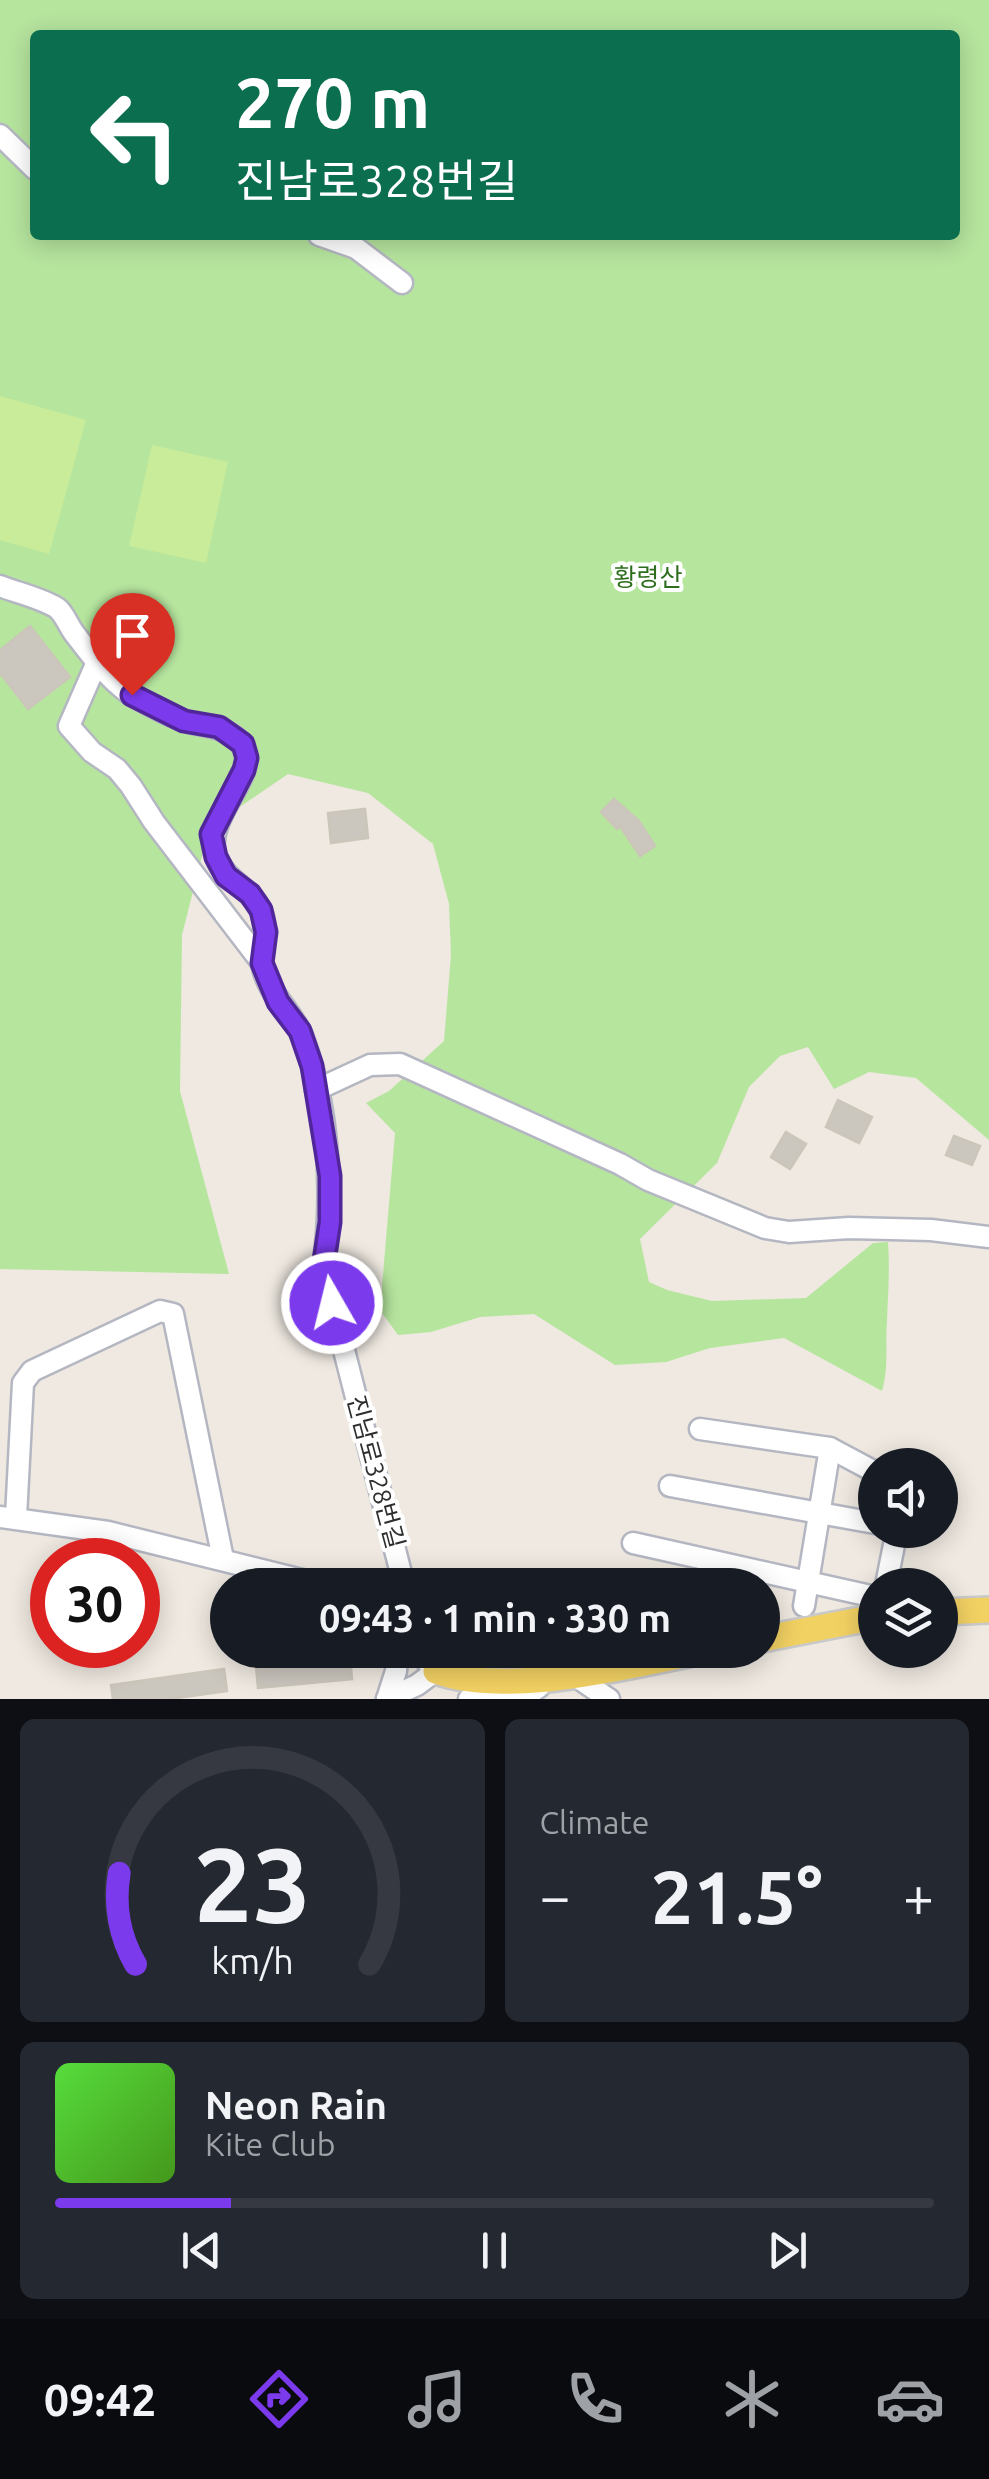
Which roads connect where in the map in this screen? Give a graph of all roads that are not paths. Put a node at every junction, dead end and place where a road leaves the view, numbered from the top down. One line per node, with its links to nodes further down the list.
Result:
1 (0, 136): 2 (street)
2 (30, 164)
3 (333, 240): 4 (street)
4 (402, 282)
5 (0, 586): 6 (street, 진남로328번길)
6 (98, 662): 7 (street); 7 (street, 진남로328번길)
7 (262, 963): 8 (street, 진남로328번길)
8 (316, 1090): 9 (street); 20 (street, 진남로328번길)
9 (989, 1237)
10 (700, 1430): 11 (street)
11 (830, 1448): 12 (street); 14 (street)
12 (858, 1463)
13 (670, 1486): 14 (street)
14 (819, 1512): 16 (street); 21 (street)
15 (8, 1517): 18 (street); 18 (street)
16 (858, 1520)
17 (634, 1544): 21 (street)
18 (223, 1560): 19 (street)
19 (255, 1568)
20 (400, 1568)
21 (808, 1583): 22 (street); 23 (street)
22 (858, 1593)
23 (804, 1606)
24 (989, 1610): 25 (main road)
25 (958, 1611)
26 (858, 1620): 27 (main road)
27 (780, 1636)
28 (396, 1668): 33 (street)
29 (616, 1668): 31 (main road)
30 (436, 1670): 32 (main road); 33 (street)
31 (575, 1676): 32 (main road); 35 (street)
32 (548, 1680): 34 (street)
33 (387, 1699)
34 (469, 1699)
35 (609, 1699)

